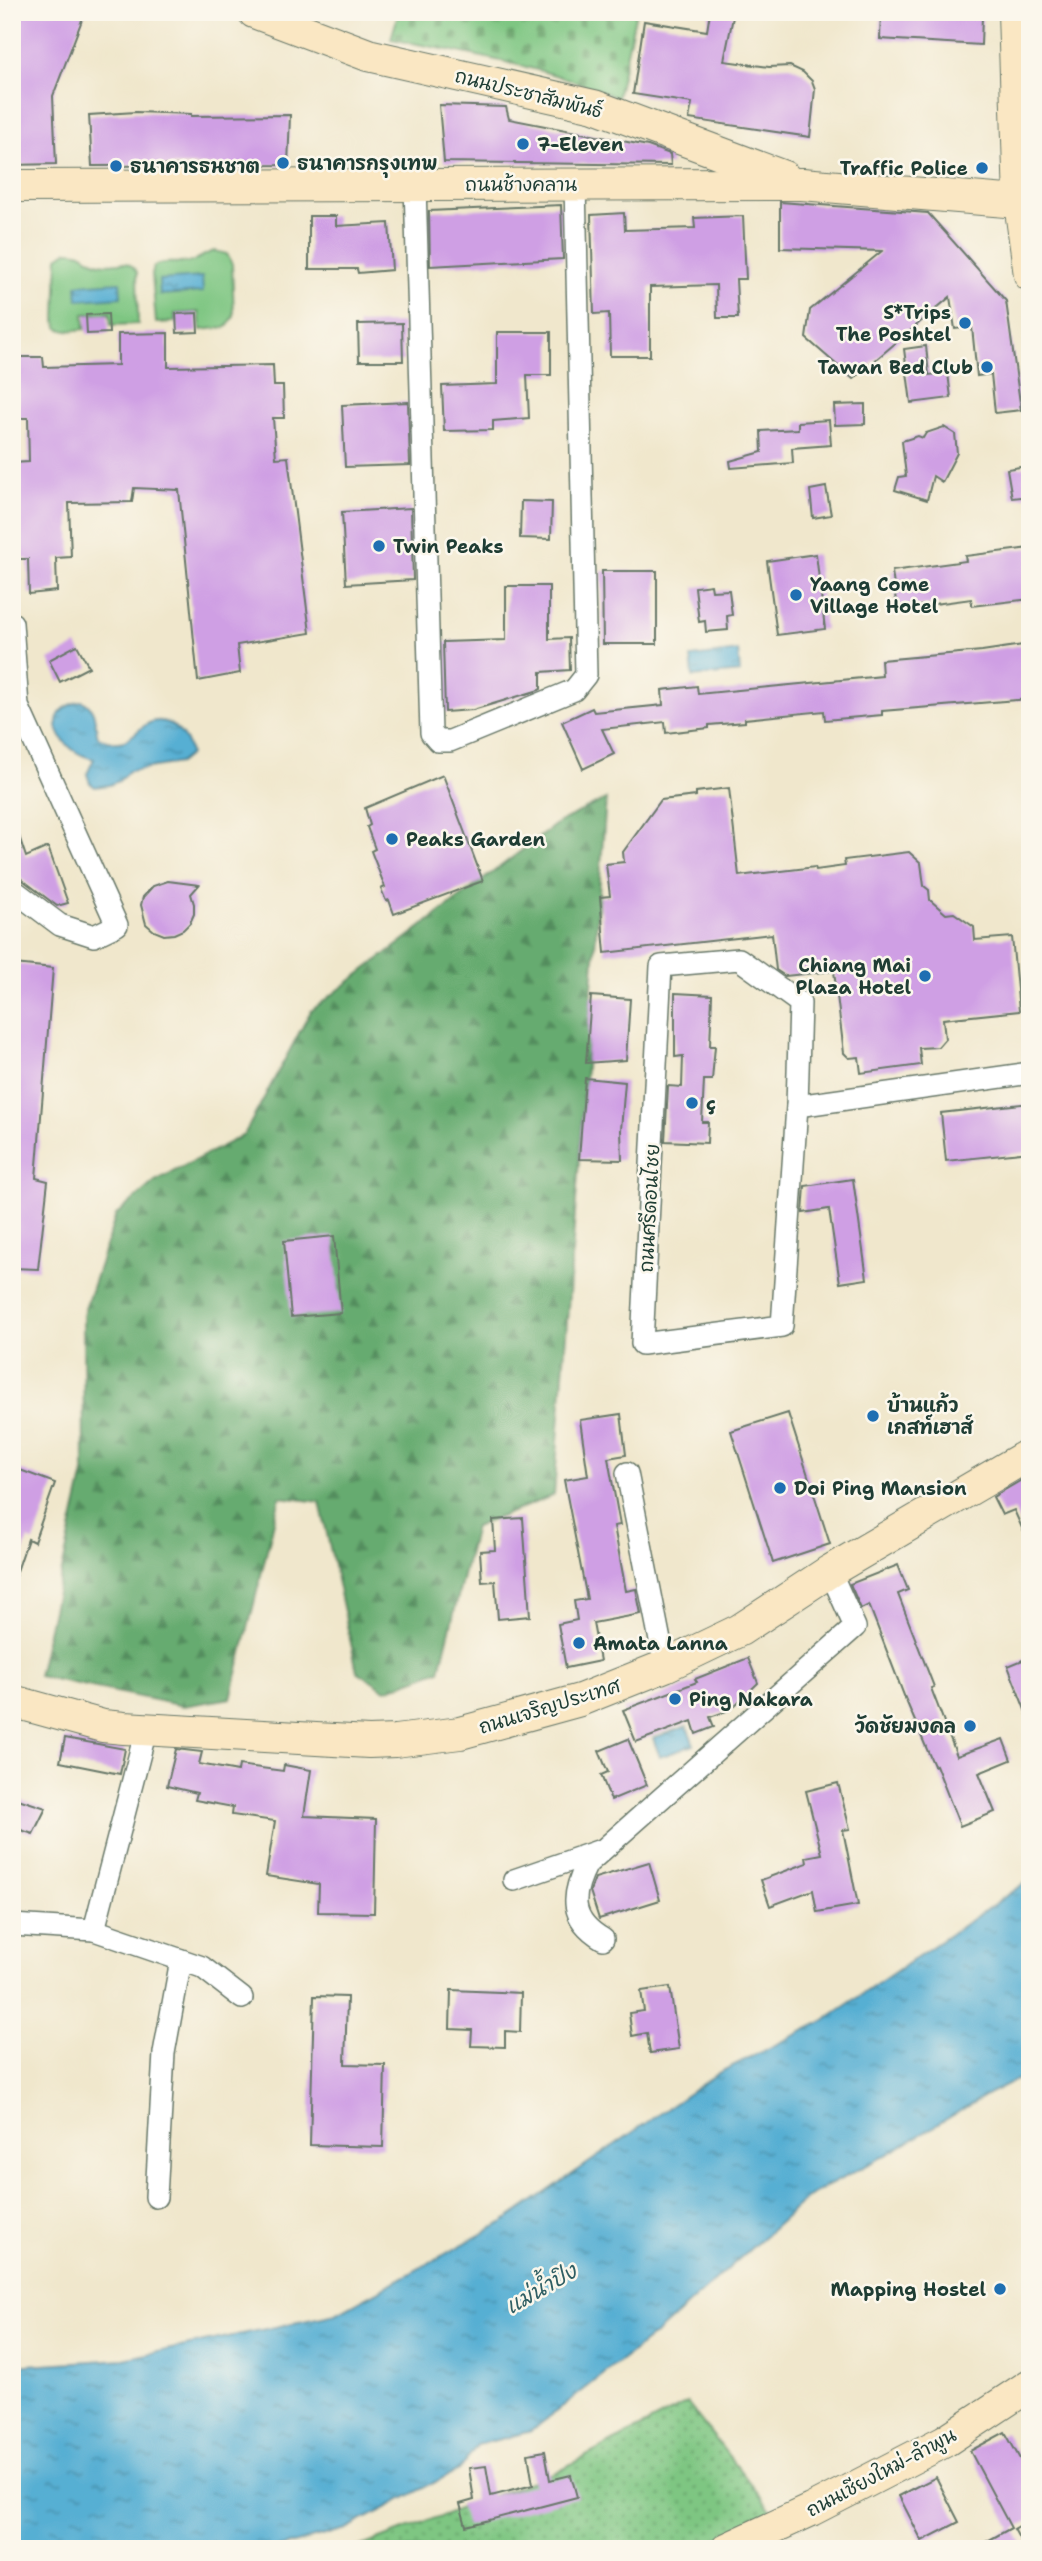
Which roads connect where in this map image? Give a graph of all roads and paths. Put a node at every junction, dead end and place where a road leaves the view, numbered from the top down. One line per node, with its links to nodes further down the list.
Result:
1 (254, 12): 5 (street, ถนนประชาสัมพันธ์)
2 (1014, 12): 7 (street)
3 (415, 184): 4 (street, ถนนช้างคลาน); 4 (street); 6 (street, ถนนช้างคลาน)
4 (575, 184): 5 (street, ถนนช้างคลาน)
5 (802, 184): 7 (street, ถนนช้างคลาน)
6 (12, 186)
7 (1025, 203): 8 (street)
8 (1030, 275)
9 (12, 623): 10 (street)
10 (12, 888)
11 (1030, 1073): 12 (street)
12 (797, 1105): 12 (street, ถนนศรีดอนไชย)
13 (1030, 1454): 15 (street, ถนนเจริญประเทศ)
14 (627, 1473): 16 (street)
15 (830, 1571): 16 (street, ถนนเจริญประเทศ); 19 (street)
16 (664, 1666): 18 (street, ถนนเจริญประเทศ)
17 (12, 1701): 18 (street, ถนนเจริญประเทศ)
18 (146, 1730): 22 (street)
19 (600, 1851): 20 (street); 23 (street)
20 (514, 1880)
21 (12, 1925): 22 (street)
22 (94, 1930): 24 (street)
23 (603, 1939)
24 (181, 1960): 25 (street); 26 (street)
25 (242, 1998)
26 (156, 2197)
27 (1030, 2385): 28 (street, ถนนเชียงใหม่-ลำพูน)
28 (727, 2549)

